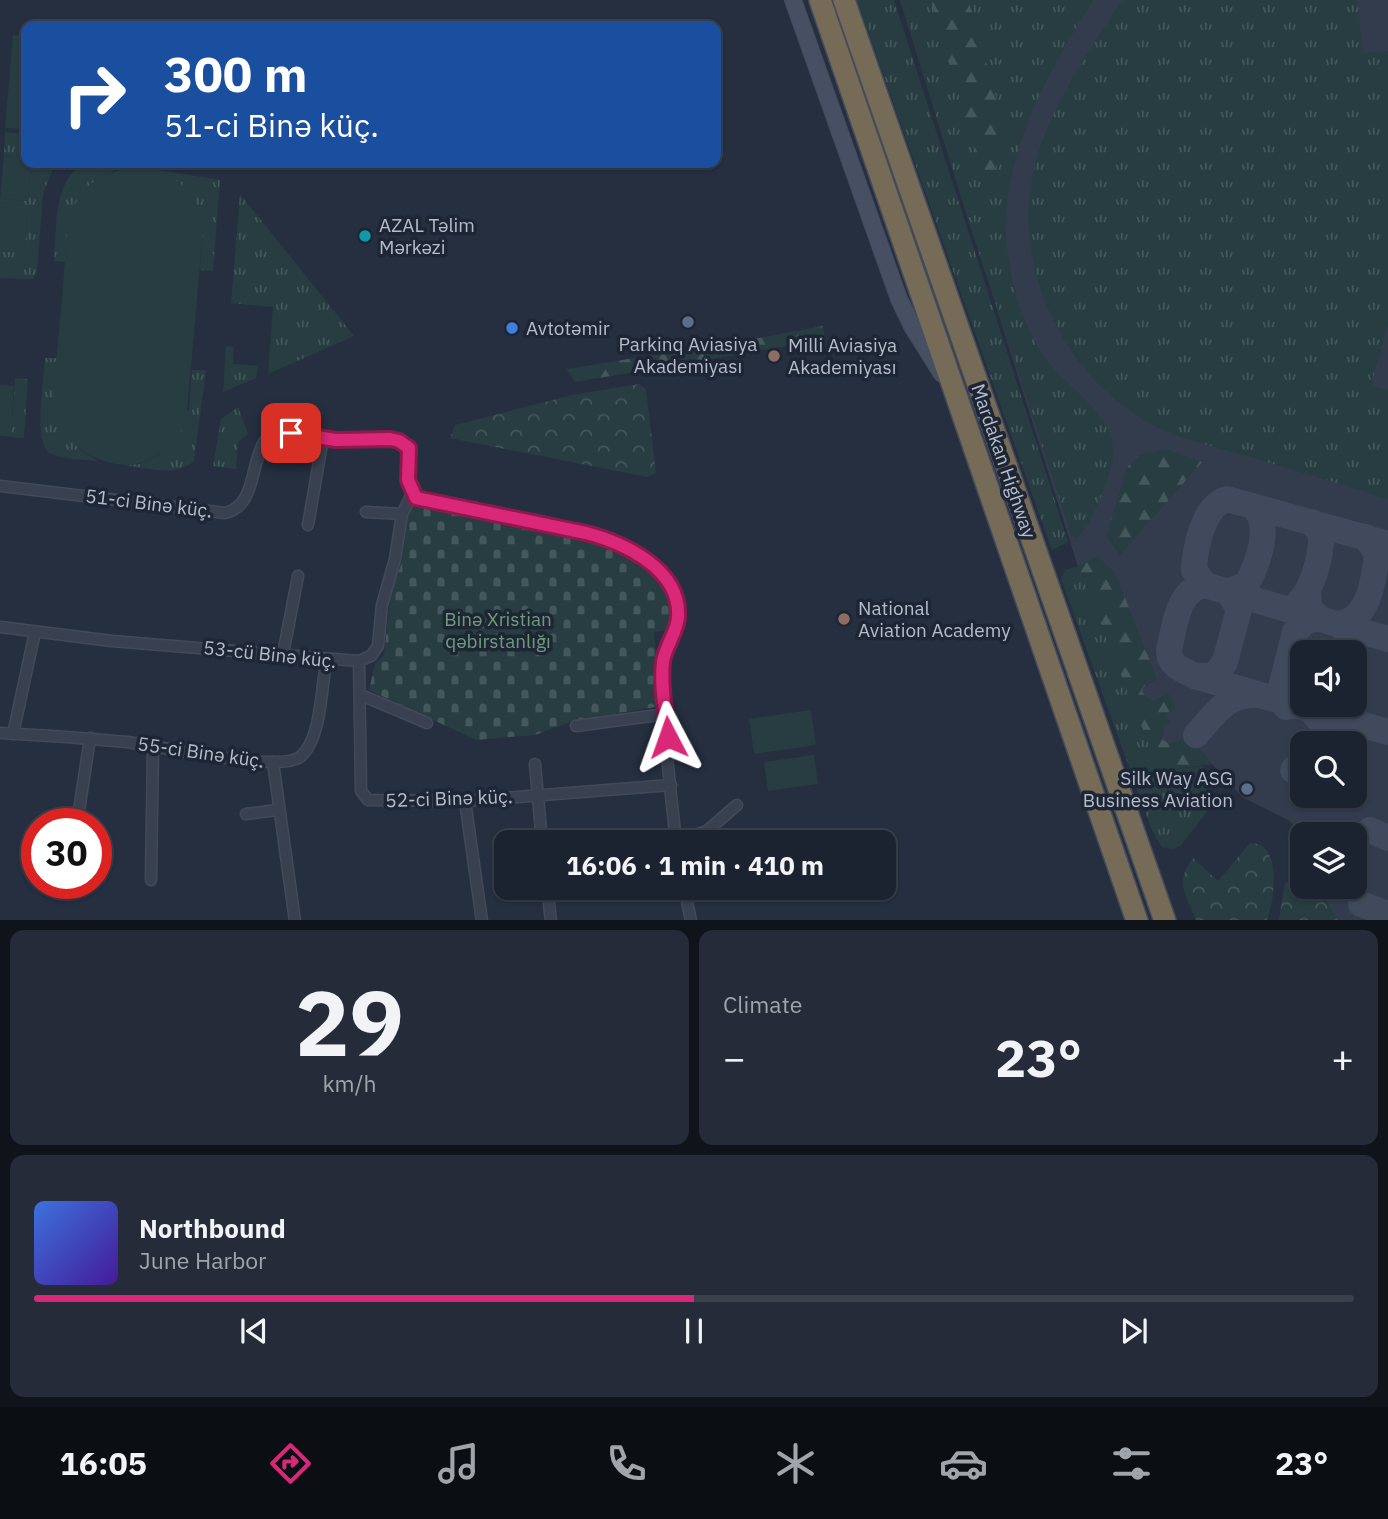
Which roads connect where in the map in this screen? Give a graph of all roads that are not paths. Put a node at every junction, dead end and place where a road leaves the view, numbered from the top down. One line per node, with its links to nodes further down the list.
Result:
1 (793, 0): 5 (street)
2 (820, 0): 5 (highway, Mardakan Highway)
3 (844, 0): 45 (highway, Mardakan Highway)
4 (323, 438): 6 (street, 51-ci Binə küç.); 7 (street, 51-ci Binə küç.); 10 (street)
5 (971, 439): 44 (highway, Mardakan Highway)
6 (0, 486)
7 (412, 494): 9 (street, 53-cü Binə küç.); 18 (street)
8 (366, 512): 9 (street)
9 (402, 514): 16 (street, 53-cü Binə küç.)
10 (308, 525)
11 (298, 576): 14 (street)
12 (0, 627): 13 (street, 53-cü Binə küç.)
13 (35, 632): 14 (street, 53-cü Binə küç.); 22 (street)
14 (283, 654): 15 (street, 53-cü Binə küç.)
15 (326, 661): 16 (street, 53-cü Binə küç.); 25 (street, 55-ci Binə küç.)
16 (359, 661): 17 (street, 52-ci Binə küç.)
17 (361, 695): 19 (street); 29 (street, 52-ci Binə küç.)
18 (666, 714): 20 (street); 27 (street)
19 (427, 723)
20 (576, 726)
21 (0, 733): 22 (street, 55-ci Binə küç.)
22 (13, 734): 23 (street, 55-ci Binə küç.)
23 (90, 738): 24 (street, 55-ci Binə küç.); 31 (street)
24 (153, 745): 25 (street, 55-ci Binə küç.); 37 (street)
25 (273, 762): 32 (street)
26 (535, 764): 28 (street)
27 (671, 785): 28 (street, 52-ci Binə küç.); 35 (street)
28 (537, 795): 29 (street, 52-ci Binə küç.); 34 (street)
29 (465, 801): 41 (street)
30 (737, 805): 36 (street)
31 (79, 808)
32 (277, 810): 33 (street); 40 (street)
33 (246, 814)
34 (541, 830)
35 (675, 830)
36 (708, 830)
37 (151, 880)
38 (549, 900): 42 (street)
39 (687, 900): 43 (street)
40 (295, 920)
41 (482, 920)
42 (551, 920)
43 (691, 920)
44 (1137, 920)
45 (1165, 920)

